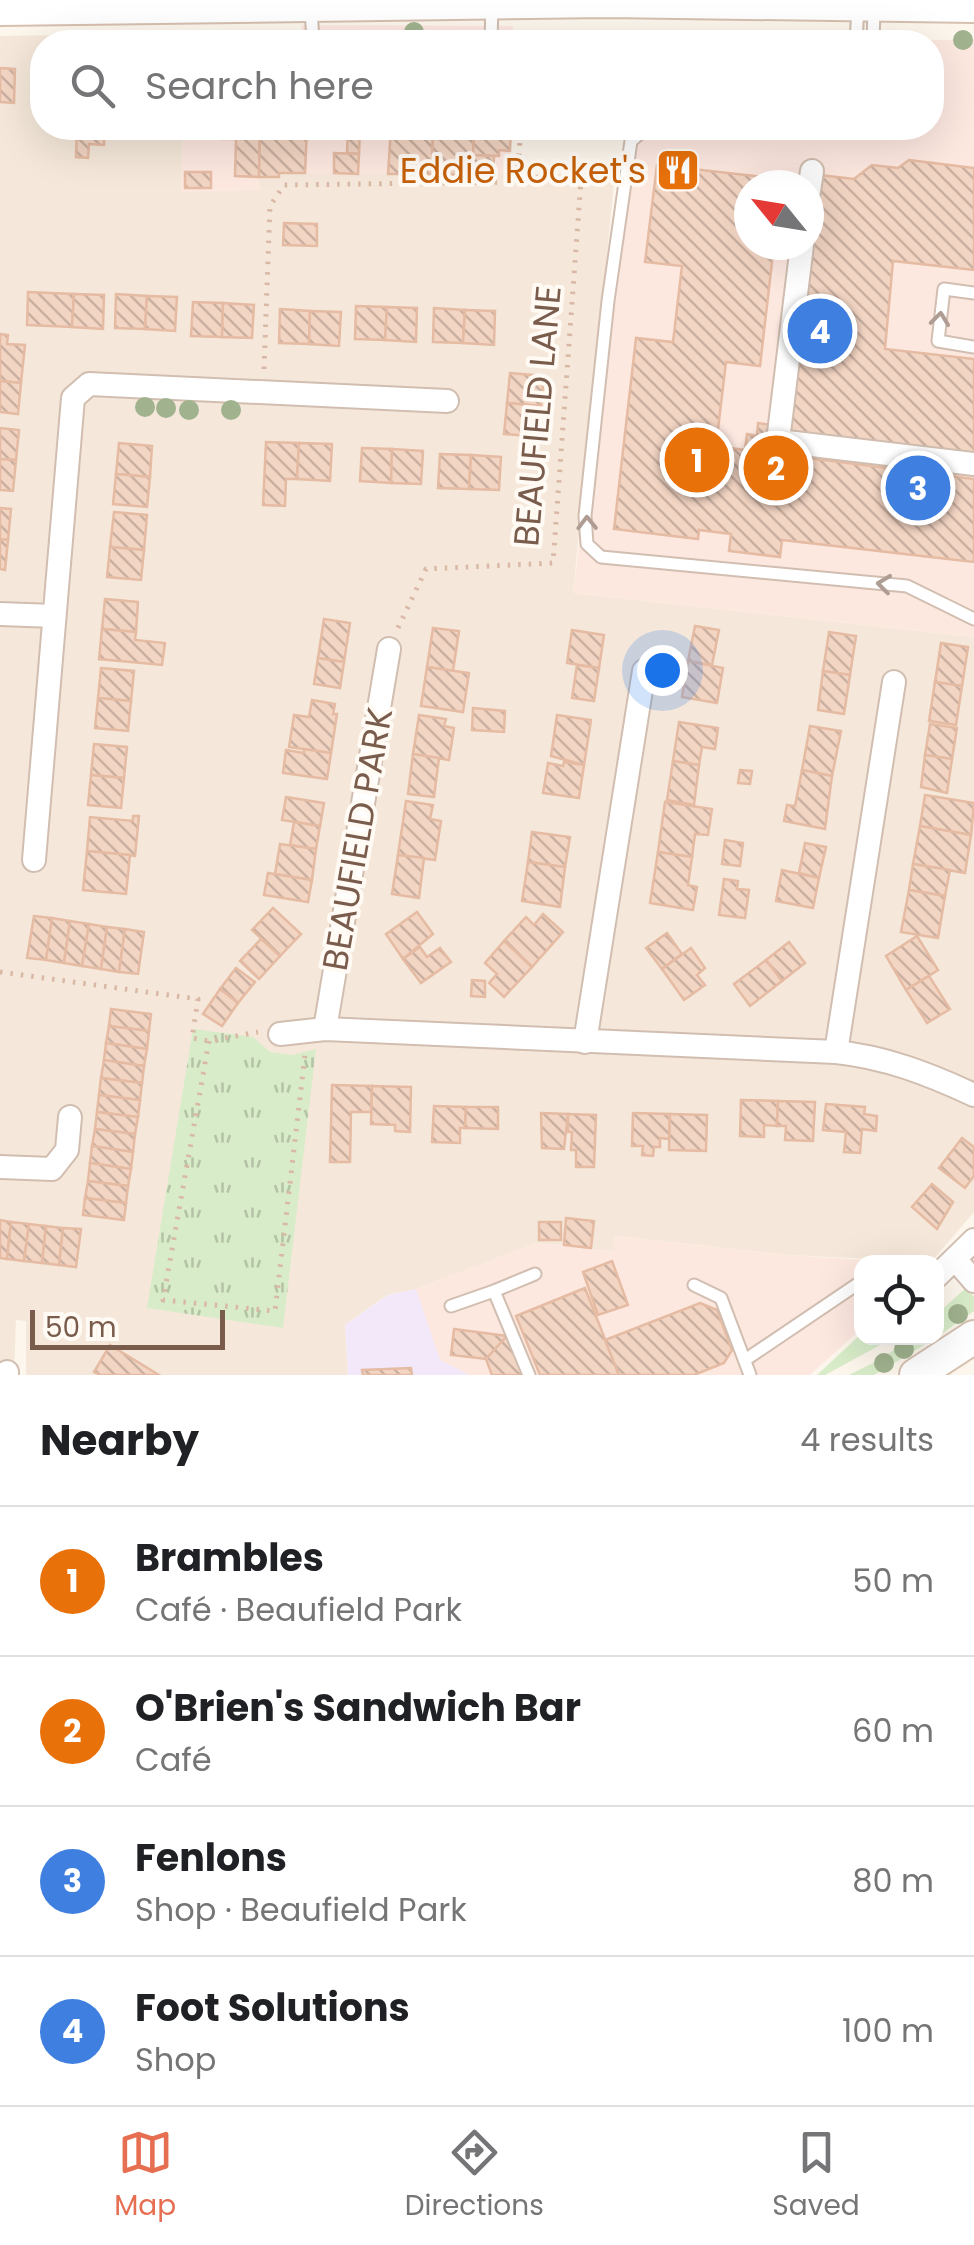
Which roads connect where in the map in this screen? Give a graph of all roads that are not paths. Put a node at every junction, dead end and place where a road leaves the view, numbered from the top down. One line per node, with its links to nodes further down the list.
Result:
1 (414, 2): 4 (street); 6 (street)
2 (203, 3): 6 (street); 7 (street)
3 (863, 3): 4 (street); 5 (street); 10 (lane); 11 (lane)
4 (492, 4): 9 (lane)
5 (974, 6)
6 (311, 7): 8 (lane)
7 (0, 9)
8 (312, 30)
9 (491, 30)
10 (858, 30)
11 (869, 30)
12 (633, 140): 20 (lane, one-way to 12)
13 (800, 260): 17 (street)
14 (974, 293): 15 (lane, one-way to 14)
15 (974, 347)
16 (447, 401): 19 (street)
17 (974, 464)
18 (0, 614): 19 (street)
19 (54, 616): 24 (street)
20 (974, 619)
21 (389, 649): 25 (street, BEAUFIELD PARK)
22 (644, 671): 27 (street)
23 (894, 682): 28 (street)
24 (34, 860)
25 (316, 1029): 26 (street); 27 (street)
26 (280, 1034)
27 (584, 1042): 28 (street)
28 (836, 1052): 29 (street)
29 (974, 1095)
30 (70, 1118): 31 (street)
31 (0, 1166)
32 (974, 1240): 33 (street)
33 (955, 1259): 34 (street); 36 (street)
34 (944, 1269)
35 (535, 1274): 39 (lane)
36 (974, 1280)
37 (694, 1285): 42 (lane)
38 (854, 1286): 42 (lane)
39 (494, 1291): 40 (lane); 43 (lane)
40 (451, 1306)
41 (974, 1337): 45 (street)
42 (745, 1360): 44 (lane)
43 (529, 1375)
44 (750, 1375)
45 (916, 1375)

